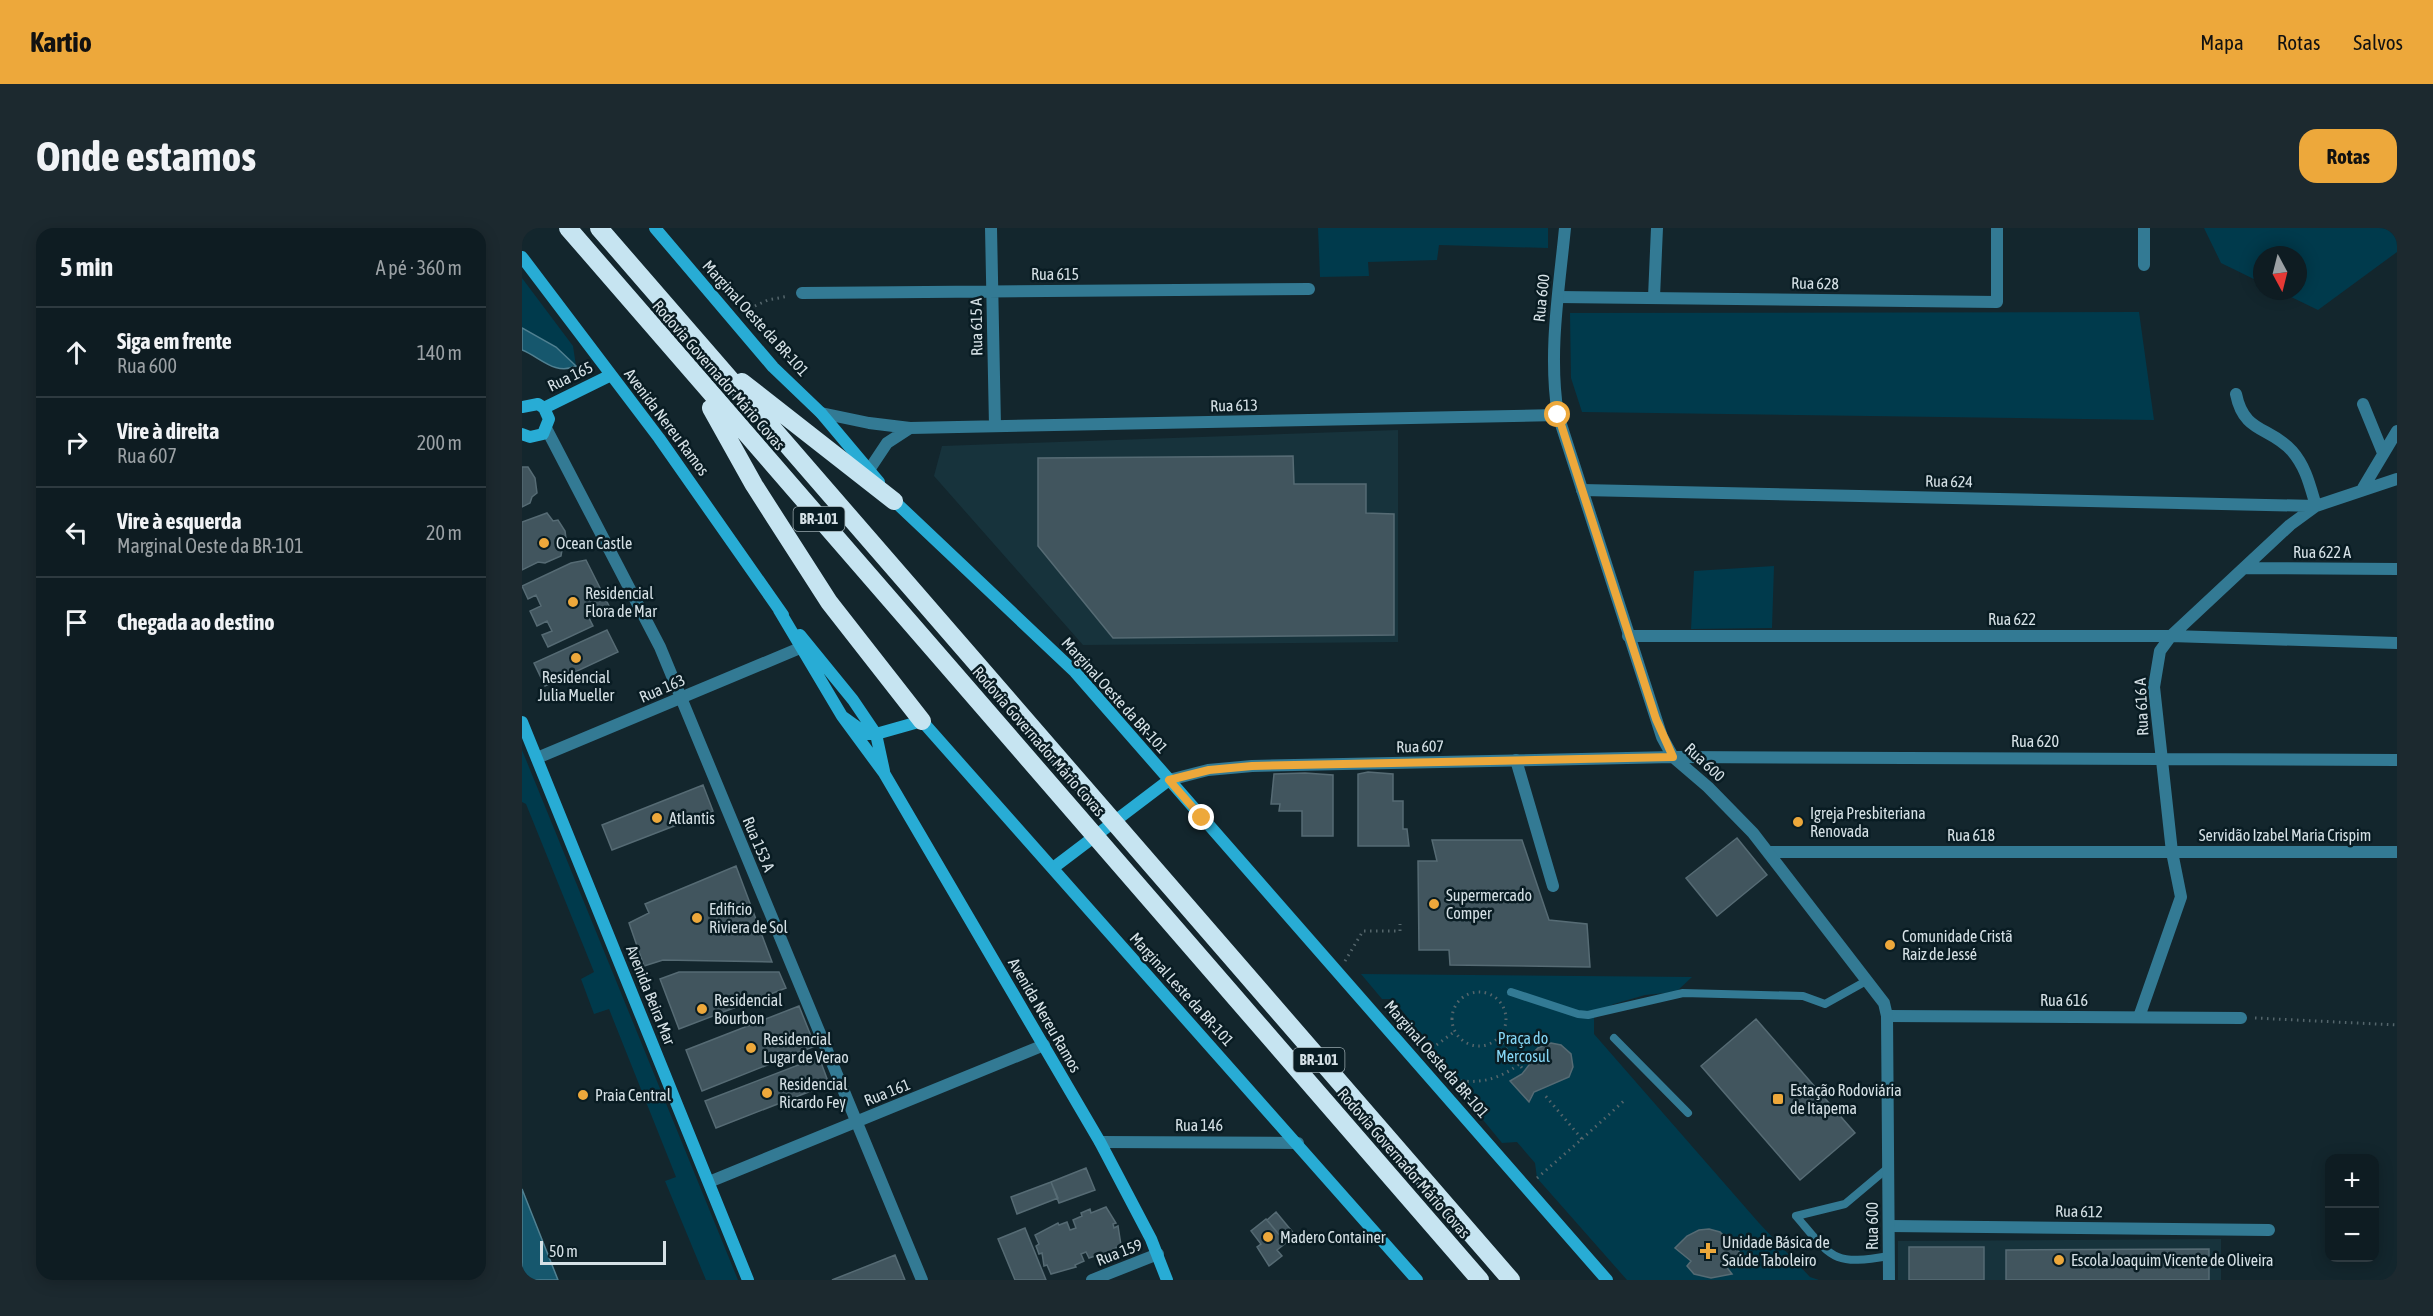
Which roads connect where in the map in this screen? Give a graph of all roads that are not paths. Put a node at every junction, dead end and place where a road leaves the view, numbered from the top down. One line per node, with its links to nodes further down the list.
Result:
1 (568, 228): 18 (highway, Rodovia Governador Mário Covas / BR-101)
2 (599, 228): 16 (highway, Rodovia Governador Mário Covas / BR-101)
3 (655, 228): 23 (main road, Marginal Oeste da BR-101)
4 (991, 228): 12 (street, Rua 615 A)
5 (1565, 228): 14 (street, Rua 600)
6 (1657, 228): 15 (street)
7 (1997, 228): 15 (street, Rua 628)
8 (2144, 228): 10 (street)
9 (522, 257): 17 (main road, Avenida Nereu Ramos)
10 (2144, 265)
11 (1309, 289): 12 (street, Rua 615)
12 (992, 291): 13 (street, Rua 615); 25 (street, Rua 615 A)
13 (802, 293)
14 (1558, 297): 15 (street, Rua 628); 24 (street, Rua 600)
15 (1654, 297)
16 (708, 355): 35 (highway); 84 (highway, Rodovia Governador Mário Covas / BR-101)
17 (611, 375): 22 (main road, Rua 165); 39 (main road, Avenida Nereu Ramos)
18 (695, 377): 46 (highway); 83 (highway, Rodovia Governador Mário Covas / BR-101)
19 (2236, 394): 36 (street)
20 (2363, 404): 30 (street)
21 (522, 407): 22 (main road)
22 (544, 408): 27 (main road)
23 (821, 413): 26 (street, Rua 613); 31 (main road, Marginal Oeste da BR-101)
24 (1558, 415): 25 (street, Rua 613); 34 (street, Rua 600)
25 (995, 426): 26 (street, Rua 613)
26 (910, 428): 31 (street)
27 (546, 430): 29 (main road); 44 (street, Rua 153 A)
28 (2397, 431): 30 (street)
29 (522, 434)
30 (2383, 453): 33 (street)
31 (869, 470): 35 (main road, Marginal Oeste da BR-101)
32 (2397, 479): 33 (street, Rua 616 A)
33 (2362, 488): 36 (street, Rua 616 A)
34 (1582, 490): 36 (street, Rua 624); 40 (street, Rua 600)
35 (894, 501): 55 (main road, Marginal Oeste da BR-101)
36 (2316, 506): 37 (street, Rua 616 A)
37 (2246, 568): 38 (street, Rua 622 A); 41 (street, Rua 616 A)
38 (2397, 569)
39 (779, 610): 43 (main road, Avenida Nereu Ramos); 48 (main road, Avenida Nereu Ramos)
40 (1628, 636): 41 (street, Rua 622); 49 (street, Rua 600)
41 (2171, 636): 42 (street, Rua 622); 51 (street, Rua 616 A)
42 (2397, 643)
43 (800, 648): 44 (street, Rua 163); 45 (main road, Avenida Nereu Ramos)
44 (680, 698): 50 (street, Rua 163); 69 (street, Rua 153 A)
45 (842, 716): 48 (main road); 54 (main road, Avenida Nereu Ramos)
46 (922, 721): 48 (main road); 59 (main road, Marginal Leste da BR-101)
47 (522, 722): 50 (main road, Avenida Beira Mar)
48 (876, 734): 54 (main road, Avenida Nereu Ramos)
49 (1673, 757): 51 (street, Rua 620); 52 (street, Rua 607); 56 (street, Rua 600)
50 (537, 758): 73 (main road, Avenida Beira Mar)
51 (2162, 758): 53 (street, Rua 620); 57 (street, Rua 616 A)
52 (1516, 760): 55 (street, Rua 607); 60 (street)
53 (2397, 760)
54 (884, 773): 67 (main road, Avenida Nereu Ramos)
55 (1169, 780): 59 (main road); 85 (main road, Marginal Oeste da BR-101)
56 (1769, 852): 57 (street, Rua 618); 61 (street, Rua 600)
57 (2172, 852): 58 (street, Servidão Izabel Maria Crispim); 64 (street, Rua 616 A)
58 (2397, 852)
59 (1053, 868): 71 (main road, Marginal Leste da BR-101)
60 (1553, 886)
61 (1868, 980): 62 (lane); 63 (street, Rua 600)
62 (1511, 992)
63 (1887, 1016): 64 (street, Rua 616); 72 (street, Rua 600)
64 (2139, 1017): 65 (street, Rua 616)
65 (2241, 1018)
66 (1614, 1038): 68 (lane)
67 (1044, 1046): 69 (street, Rua 161); 70 (main road, Avenida Nereu Ramos)
68 (1688, 1113)
69 (857, 1122): 73 (street, Rua 161); 79 (street, Rua 153 A)
70 (1100, 1142): 71 (street, Rua 146); 76 (main road, Avenida Nereu Ramos)
71 (1298, 1143): 82 (main road, Marginal Leste da BR-101)
72 (1888, 1167): 74 (street, Rua 600); 77 (lane)
73 (709, 1182): 78 (main road, Avenida Beira Mar)
74 (1889, 1226): 75 (street, Rua 612); 77 (street, Rua 600)
75 (2270, 1230)
76 (1158, 1254): 80 (street, Rua 159); 81 (main road, Avenida Nereu Ramos)
77 (1889, 1256): 86 (street, Rua 600)
78 (748, 1280)
79 (922, 1280)
80 (1092, 1280)
81 (1167, 1280)
82 (1417, 1280)
83 (1480, 1280)
84 (1511, 1280)
85 (1607, 1280)
86 (1889, 1280)

